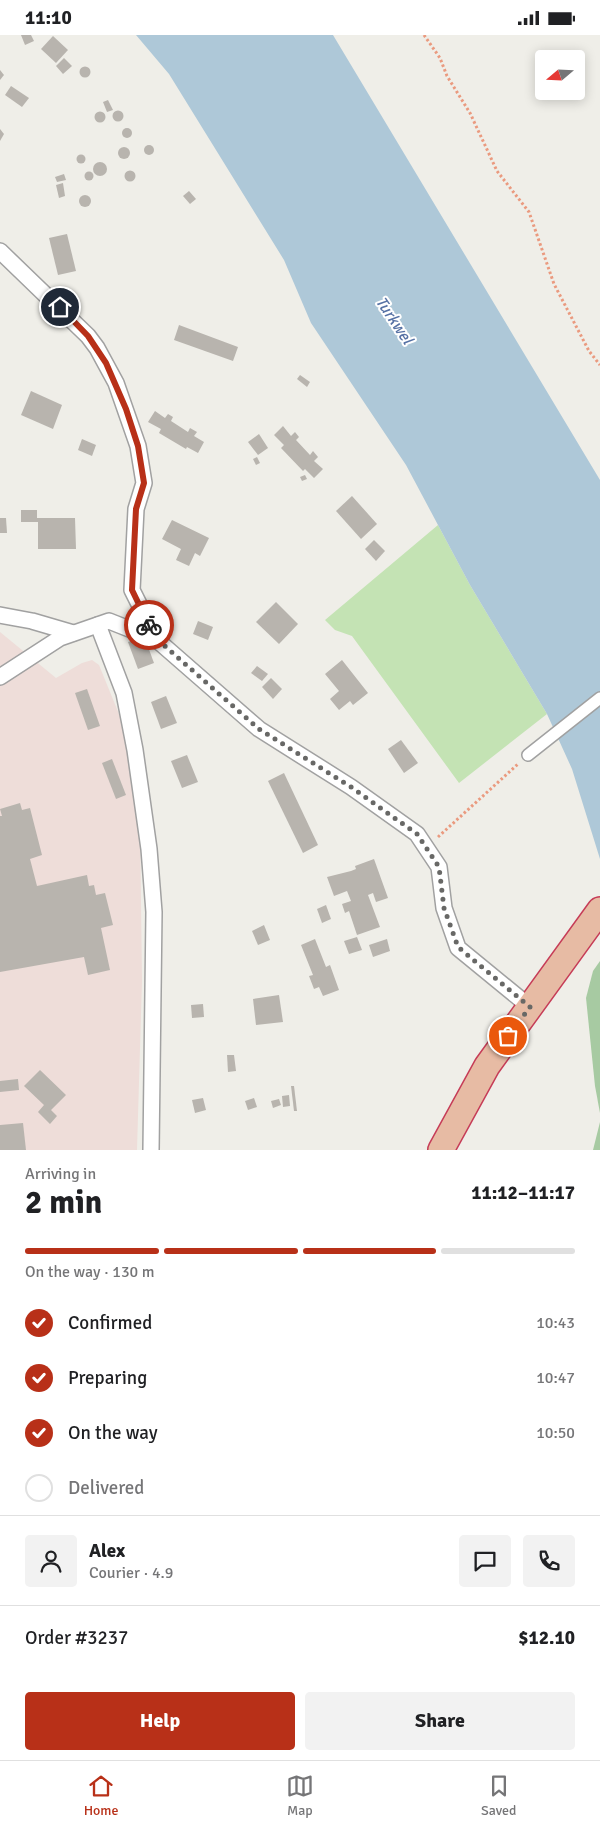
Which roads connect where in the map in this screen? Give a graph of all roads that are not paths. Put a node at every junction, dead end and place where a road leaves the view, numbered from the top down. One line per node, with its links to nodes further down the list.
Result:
1 (0, 251): 5 (street)
2 (0, 615): 4 (street)
3 (98, 625): 4 (street); 5 (street); 11 (street)
4 (73, 633): 6 (street)
5 (158, 640): 10 (street)
6 (0, 677)
7 (600, 698): 8 (street)
8 (528, 755)
9 (600, 910): 10 (highway)
10 (530, 1007): 12 (highway)
11 (151, 1150)
12 (441, 1150)

